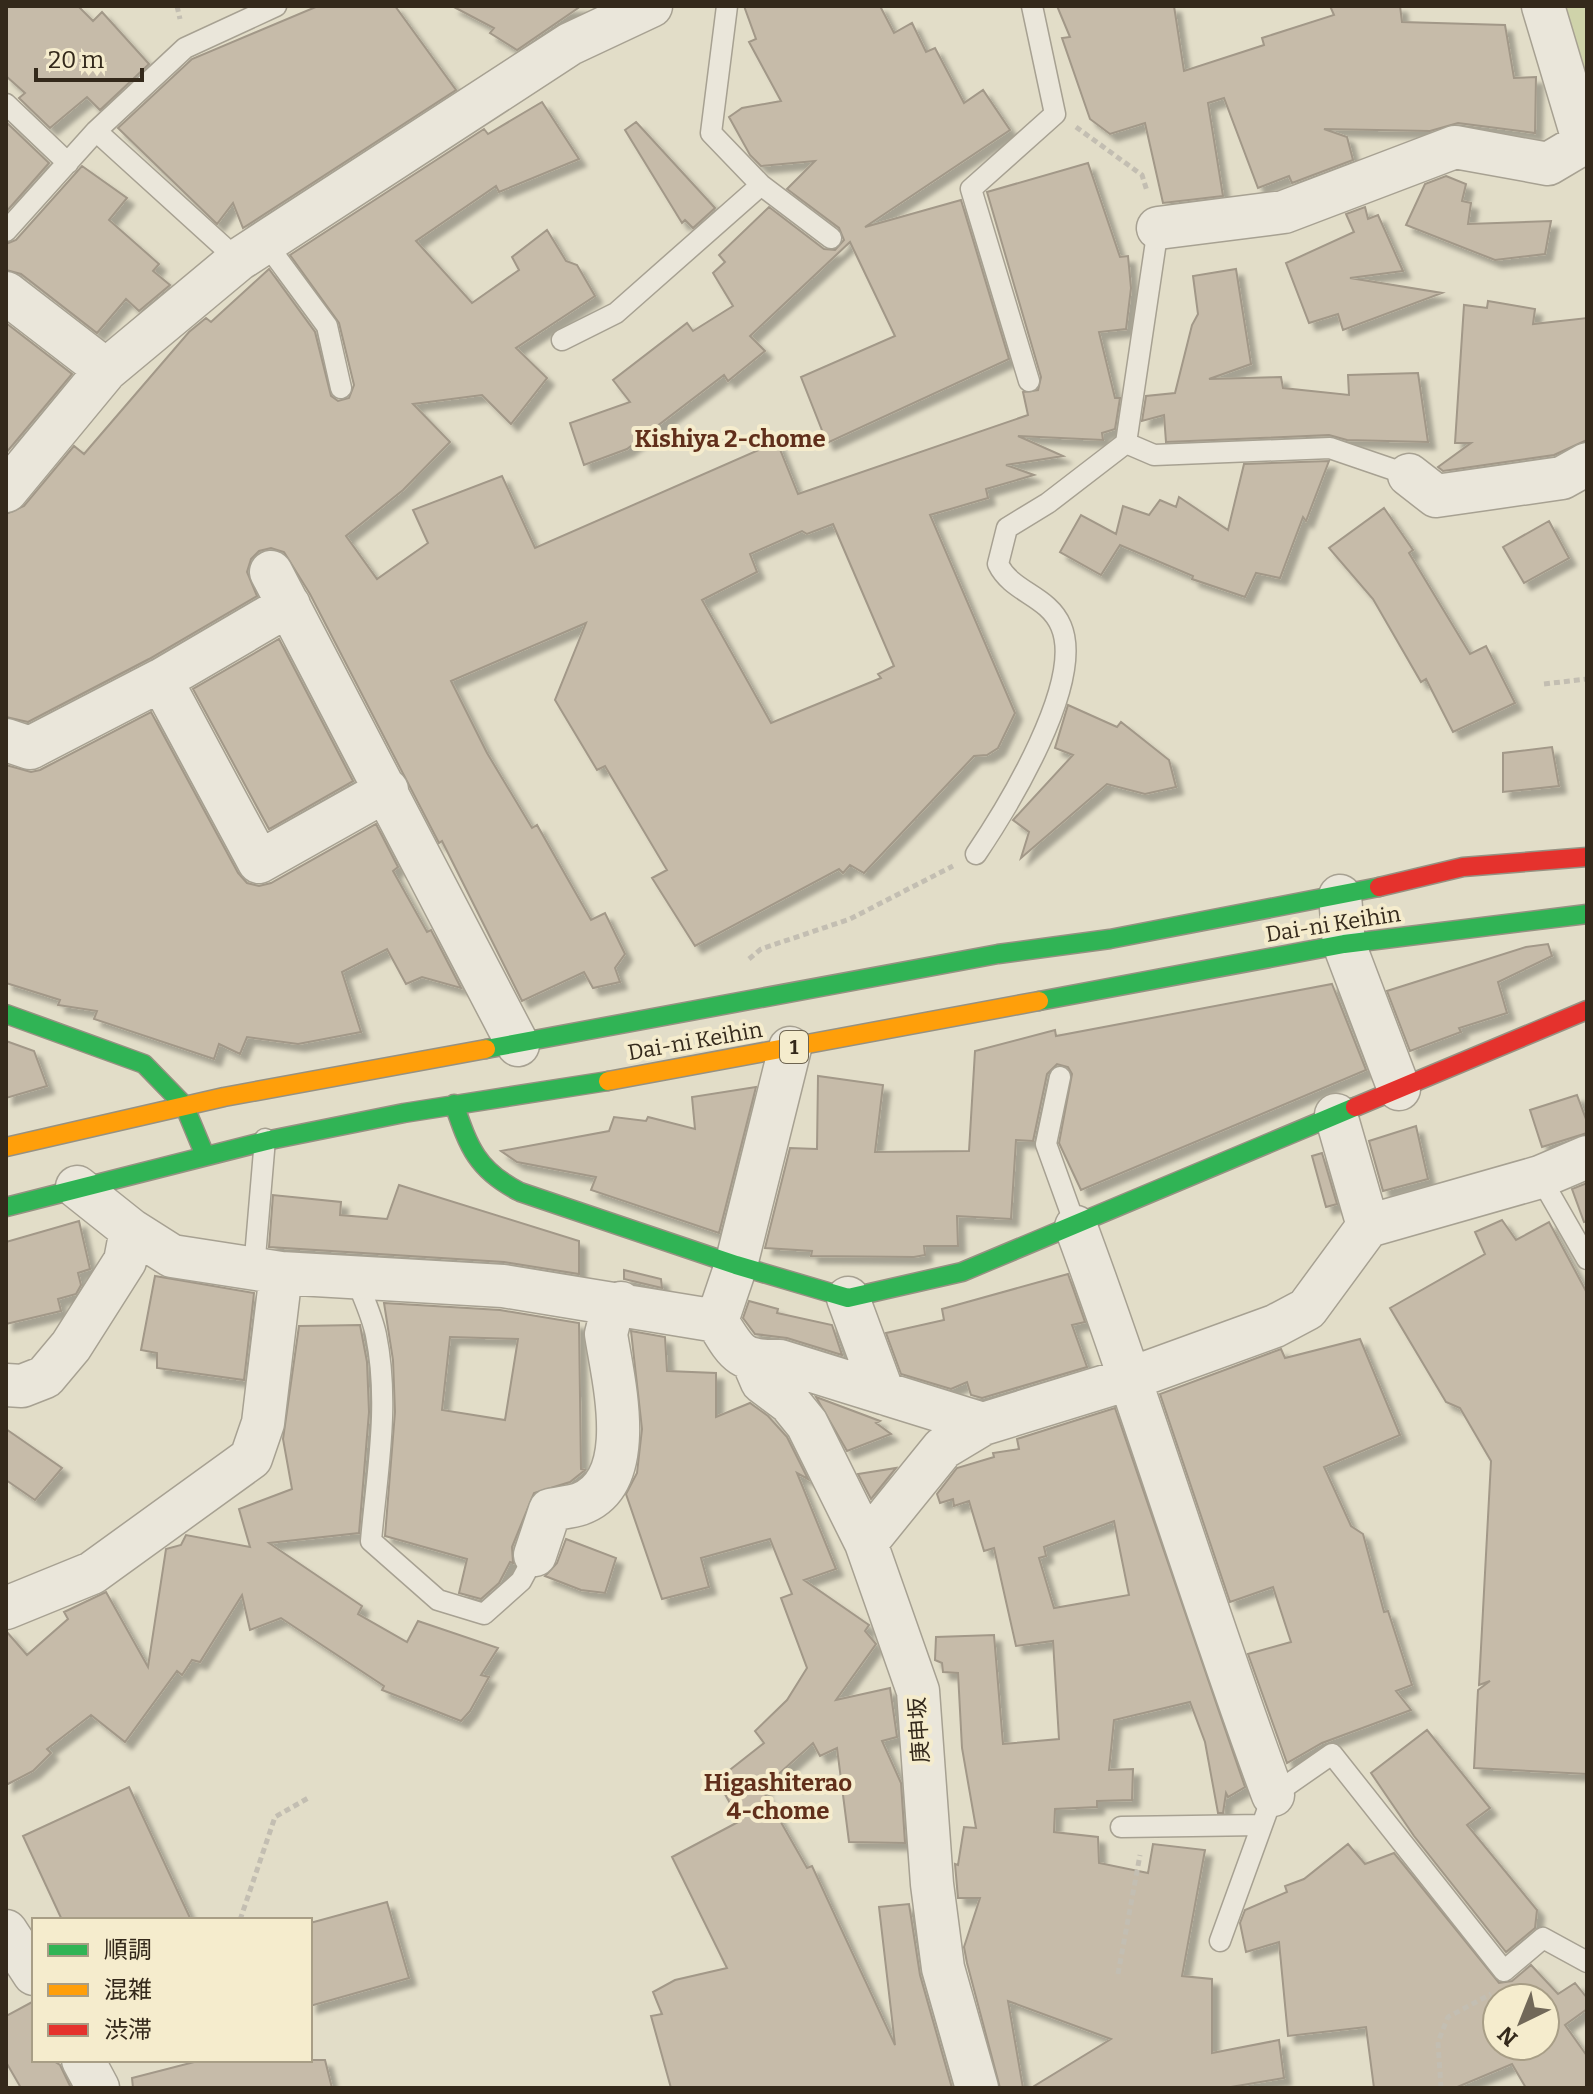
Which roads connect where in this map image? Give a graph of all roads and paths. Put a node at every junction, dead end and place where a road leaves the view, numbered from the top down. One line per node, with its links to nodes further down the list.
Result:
1 (276, 6): 8 (lane)
2 (651, 6): 15 (street)
3 (727, 6): 11 (lane)
4 (1032, 6): 7 (lane)
5 (1543, 6): 9 (street)
6 (6, 104): 10 (lane)
7 (1055, 114): 12 (path); 19 (lane)
8 (96, 131): 10 (lane); 15 (lane)
9 (1585, 142): 12 (street)
10 (68, 163): 13 (lane)
11 (761, 185): 14 (lane); 17 (lane)
12 (1158, 228): 21 (lane)
13 (6, 231)
14 (831, 238)
15 (251, 251): 18 (street); 20 (lane)
16 (6, 293): 18 (street)
17 (562, 340)
18 (106, 370): 24 (street)
19 (1029, 381)
20 (341, 388)
21 (1126, 443): 23 (lane); 30 (lane)
22 (1587, 464): 23 (street)
23 (1409, 475)
24 (6, 491)
25 (1587, 679): 27 (path)
26 (161, 680): 28 (street); 29 (street); 29 (street)
27 (1544, 684)
28 (6, 740)
29 (387, 790): 38 (street)
30 (976, 854): 35 (path)
31 (1587, 857): 32 (main road, Dai-ni Keihin)
32 (1340, 896): 34 (street); 38 (main road, Dai-ni Keihin)
33 (1587, 914): 34 (main road, Dai-ni Keihin / 1)
34 (1344, 944): 39 (main road, Dai-ni Keihin / 1); 41 (street)
35 (744, 965)
36 (1587, 1010): 41 (main road)
37 (6, 1014): 43 (main road)
38 (518, 1045): 43 (main road, Dai-ni Keihin)
39 (790, 1048): 42 (main road, Dai-ni Keihin / 1); 56 (street)
40 (1060, 1077): 53 (lane)
41 (1399, 1089): 44 (main road)
42 (454, 1104): 45 (main road, Dai-ni Keihin / 1); 56 (main road)
43 (184, 1105): 46 (main road, Dai-ni Keihin); 47 (main road)
44 (1336, 1115): 52 (street); 53 (main road)
45 (265, 1139): 47 (main road, Dai-ni Keihin / 1); 57 (lane)
46 (6, 1147)
47 (204, 1153): 50 (main road, Dai-ni Keihin / 1)
48 (1587, 1157): 49 (street)
49 (1540, 1177): 52 (street); 55 (lane)
50 (77, 1187): 51 (main road, Dai-ni Keihin / 1); 54 (street)
51 (6, 1207)
52 (1368, 1226): 63 (street)
53 (1076, 1227): 59 (main road); 63 (street)
54 (131, 1230): 57 (street); 64 (street)
55 (1587, 1259)
56 (736, 1265): 59 (main road); 61 (street)
57 (268, 1271): 58 (street); 69 (street)
58 (355, 1276): 60 (street); 68 (lane)
59 (848, 1298): 65 (street)
60 (621, 1303): 61 (street); 68 (street)
61 (717, 1321): 62 (street, 庚申坂)
62 (753, 1361): 65 (street); 67 (street, 庚申坂)
63 (1132, 1378): 66 (street); 71 (street)
64 (6, 1385)
65 (883, 1393): 66 (street)
66 (983, 1424): 67 (street)
67 (866, 1543): 83 (street, 庚申坂)
68 (535, 1555)
69 (6, 1608)
70 (310, 1797): 74 (path)
71 (1267, 1810): 72 (lane); 76 (lane); 77 (lane)
72 (1146, 1826): 73 (lane); 79 (path)
73 (1121, 1827)
74 (241, 1918)
75 (6, 1931): 78 (street)
76 (1220, 1941)
77 (1587, 1962)
78 (32, 1971)
79 (1118, 1974)
80 (1481, 1998): 84 (path)
81 (84, 2062): 82 (street)
82 (98, 2088)
83 (977, 2088)
84 (1441, 2088)

